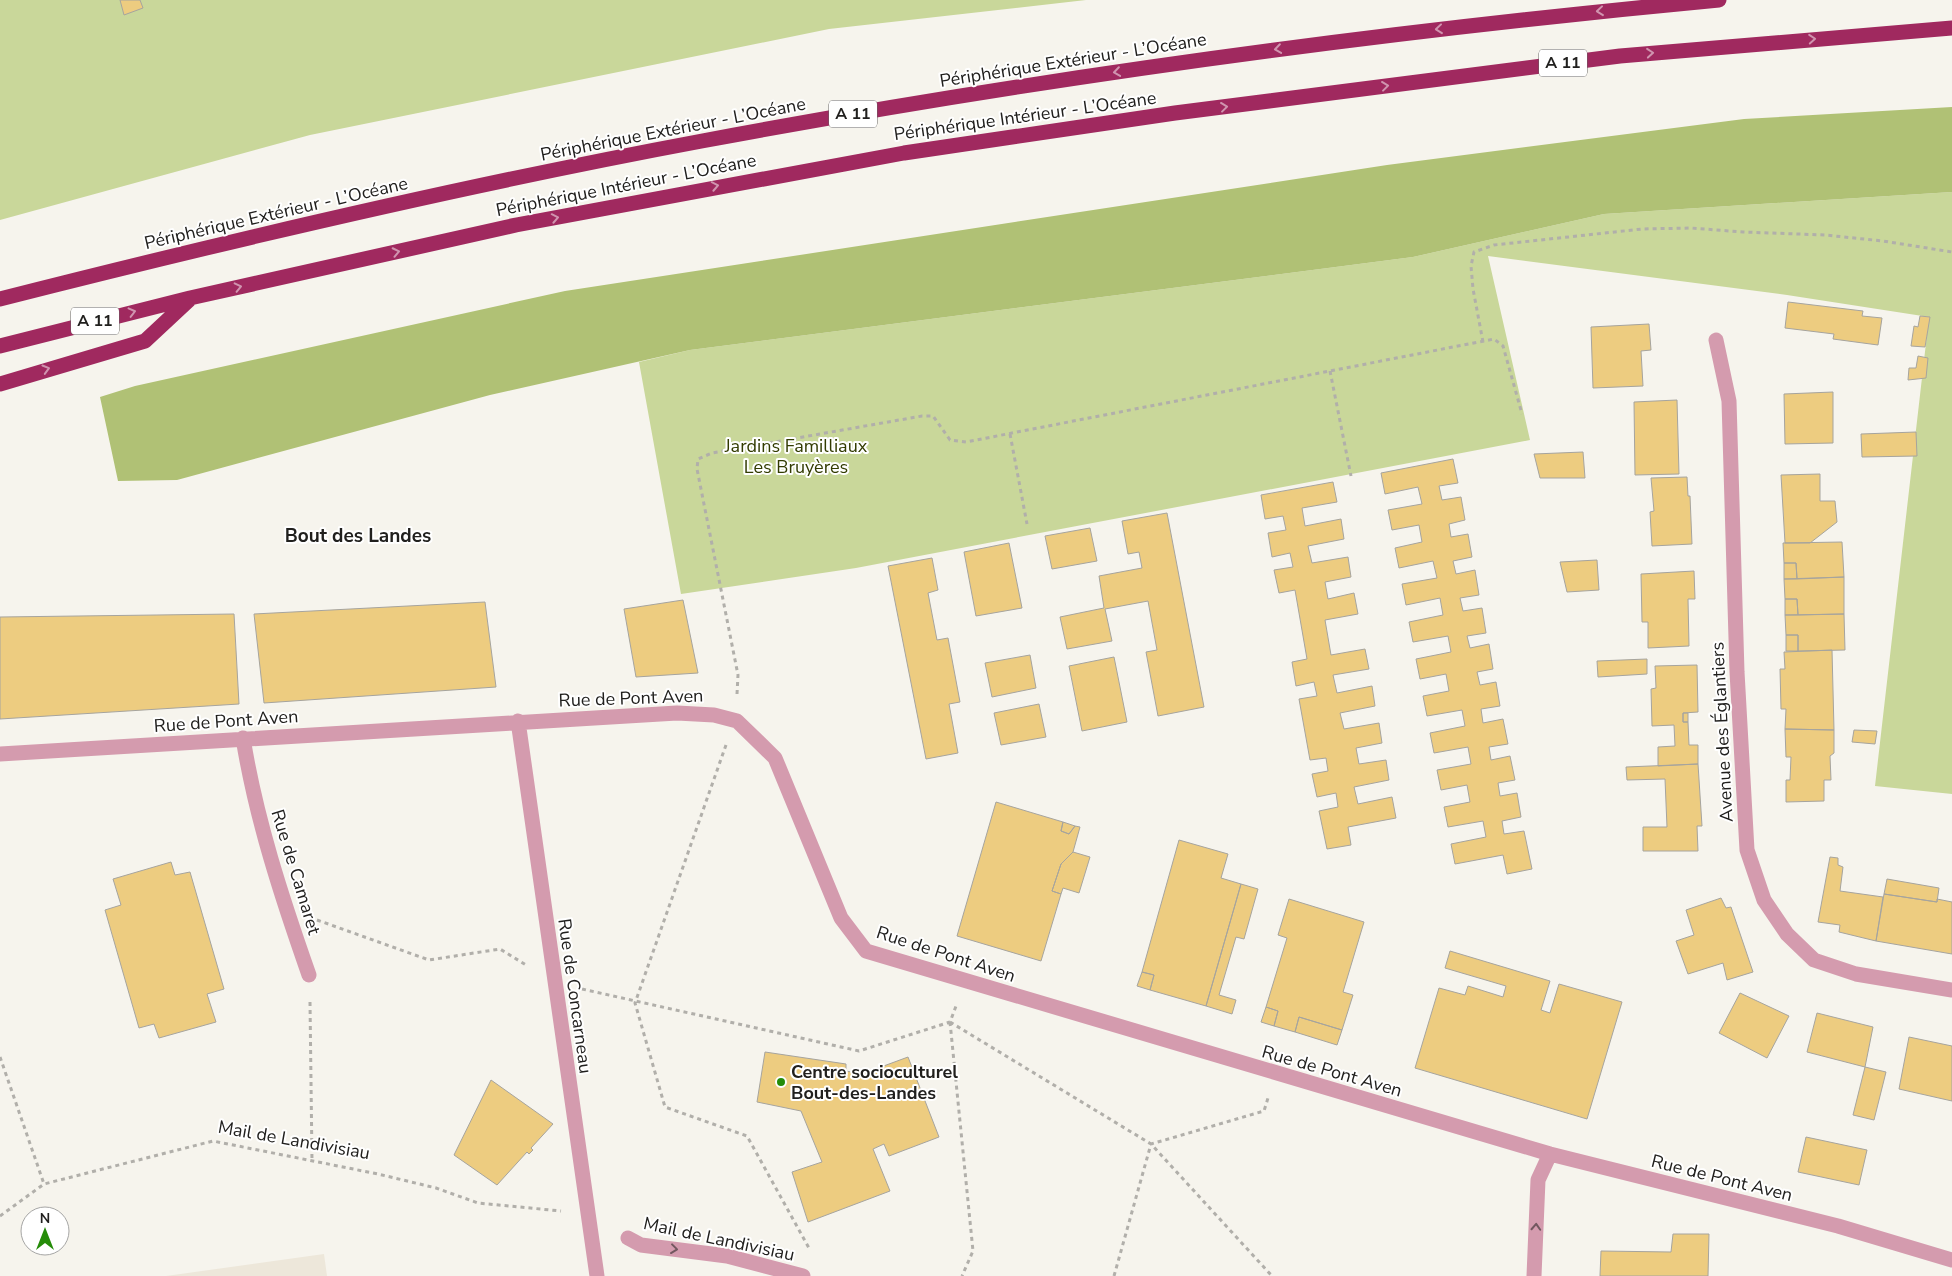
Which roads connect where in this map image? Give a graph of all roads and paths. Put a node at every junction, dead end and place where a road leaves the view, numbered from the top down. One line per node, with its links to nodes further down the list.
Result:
1 (1719, 0): 5 (highway, Périphérique Extérieur - L’Océane / A 11, one-way to 5)
2 (1952, 28): 4 (highway, Périphérique Intérieur - L’Océane / A 11, one-way to 2)
3 (1952, 252): 7 (path)
4 (190, 298): 8 (highway, Périphérique Intérieur - L’Océane / A 11, one-way to 4); 10 (highway, one-way to 4)
5 (0, 299)
6 (1716, 340): 23 (street, Avenue des Églantiers)
7 (1483, 342): 9 (path); 11 (path)
8 (0, 346)
9 (1330, 371): 12 (path); 13 (path)
10 (0, 384)
11 (1522, 414)
12 (1010, 434): 14 (path); 16 (path)
13 (1351, 476)
14 (1027, 524)
15 (518, 721): 16 (street, Rue de Pont Aven); 17 (street, Rue de Pont Aven); 21 (street, Rue de Concarneau)
16 (737, 721): 22 (street, Rue de Pont Aven); 24 (path)
17 (243, 738): 18 (street, Rue de Pont Aven); 19 (street, Rue de Camaret)
18 (0, 754)
19 (286, 909): 20 (street, Rue de Camaret); 21 (path)
20 (309, 975): 30 (path)
21 (554, 982): 24 (path); 37 (street, Rue de Concarneau)
22 (965, 982): 25 (path); 27 (street, Rue de Pont Aven)
23 (1952, 990)
24 (635, 1002): 25 (path); 35 (path)
25 (950, 1022): 28 (path); 39 (path)
26 (0, 1057): 31 (path)
27 (1277, 1074): 28 (path); 29 (street, Rue de Pont Aven)
28 (1151, 1144): 40 (path); 41 (path)
29 (1550, 1154): 36 (street, Rue de Pont Aven); 42 (street, one-way to 29)
30 (312, 1161): 31 (path, Mail de Landivisiau); 32 (path, Mail de Landivisiau)
31 (44, 1184): 33 (path, Mail de Landivisiau)
32 (562, 1211)
33 (0, 1216)
34 (628, 1238): 38 (street, Mail de Landivisiau, one-way to 38)
35 (811, 1251)
36 (1952, 1260)
37 (597, 1276)
38 (803, 1276)
39 (962, 1276)
40 (1114, 1276)
41 (1272, 1276)
42 (1534, 1276)

